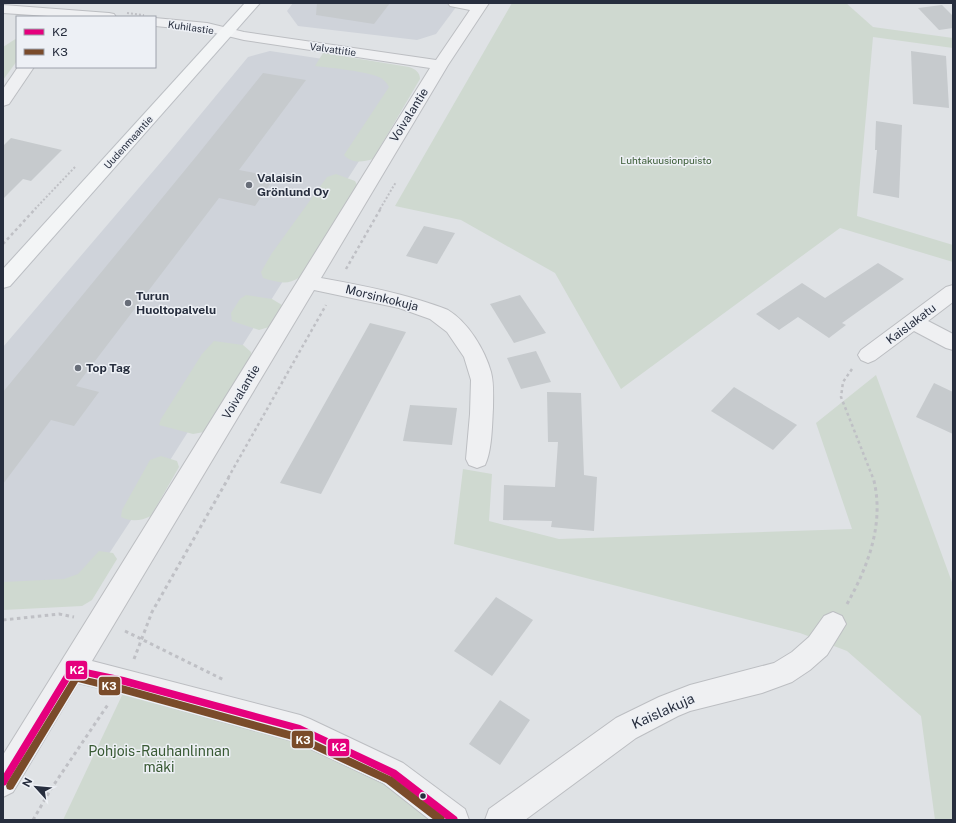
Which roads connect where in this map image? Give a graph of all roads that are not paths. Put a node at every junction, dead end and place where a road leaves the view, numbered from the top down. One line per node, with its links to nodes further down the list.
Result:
1 (82, 3): 6 (street)
2 (253, 3): 9 (main road, Uudenmaantie)
3 (454, 3): 4 (street)
4 (480, 5): 10 (street, Voivalantie)
5 (3, 9): 6 (street)
6 (66, 15): 7 (street)
7 (88, 16)
8 (156, 22): 9 (street, Kuhilastie)
9 (226, 33): 10 (street, Valvattitie); 13 (main road, Uudenmaantie)
10 (440, 65): 14 (street, Voivalantie)
11 (25, 68): 12 (street)
12 (3, 101)
13 (3, 281)
14 (309, 282): 19 (street, Morsinkokuja); 21 (street, Voivalantie)
15 (953, 292): 16 (street, Kaislakatu)
16 (914, 322): 17 (street); 18 (street, Kaislakatu)
17 (953, 343)
18 (868, 355)
19 (477, 459)
20 (833, 624): 24 (street, Kaislakuja)
21 (72, 668): 22 (street, Voivalantie); 23 (street)
22 (3, 782)
23 (454, 820)
24 (500, 820)

